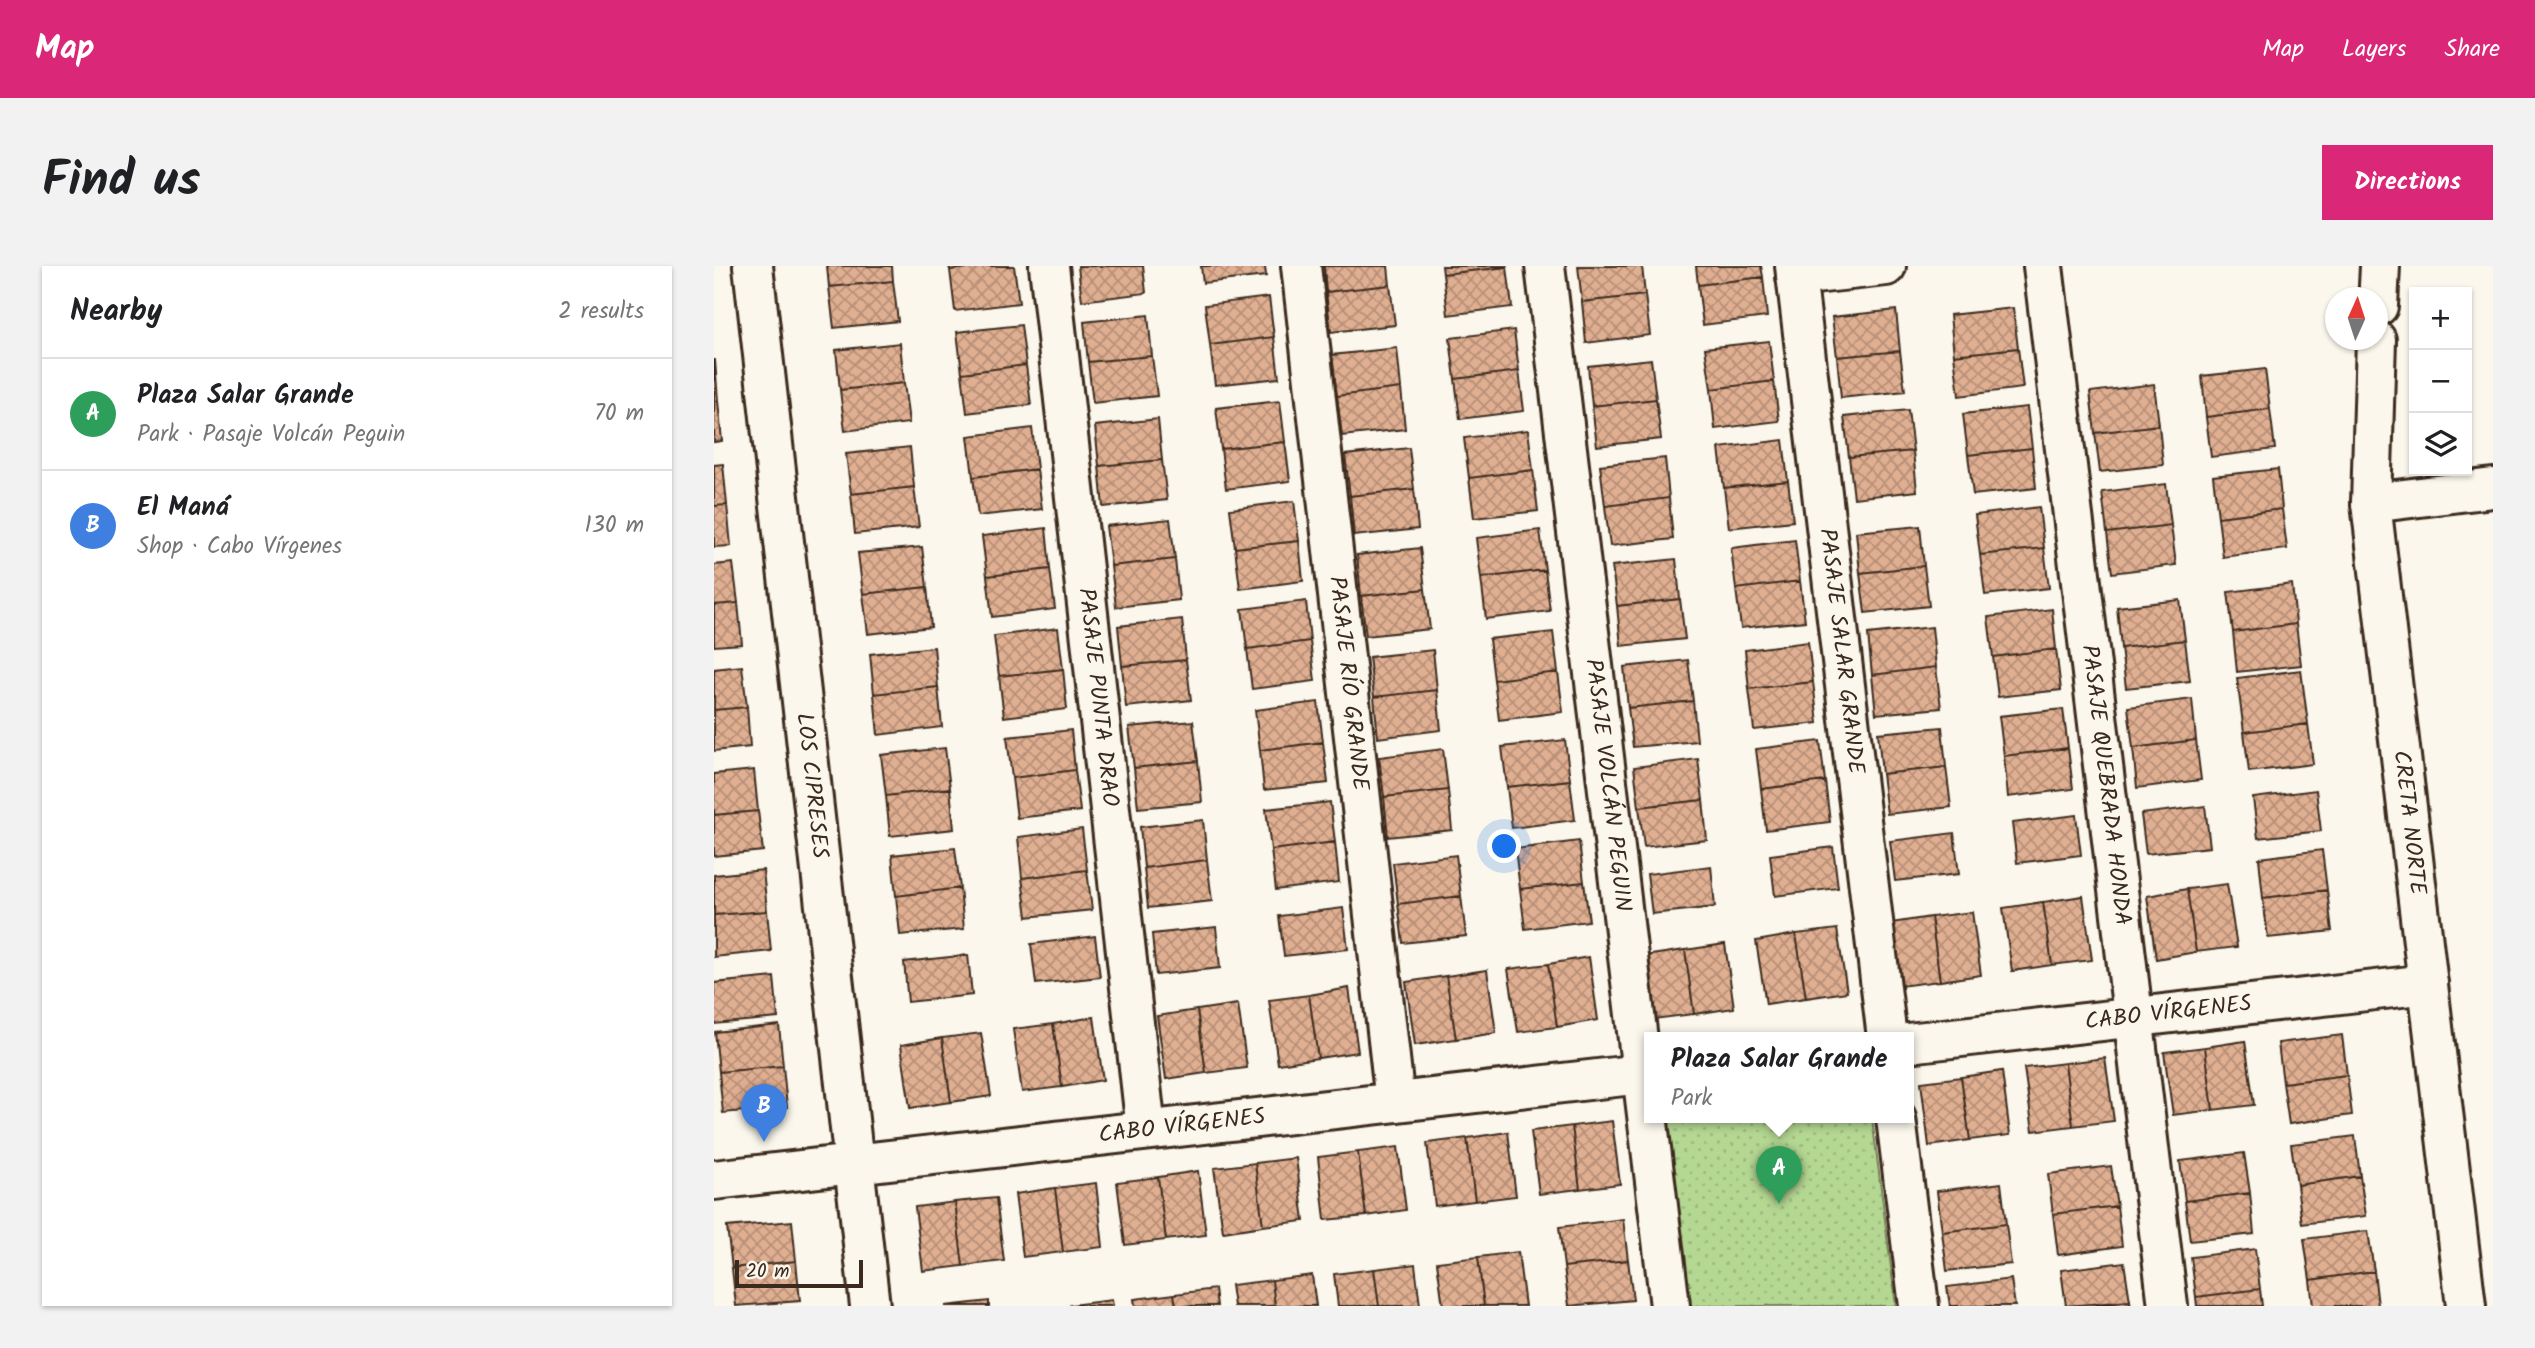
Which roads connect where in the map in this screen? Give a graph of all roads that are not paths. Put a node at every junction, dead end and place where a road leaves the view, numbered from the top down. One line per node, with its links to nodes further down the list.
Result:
1 (752, 266): 23 (street, LOS CIPRESES)
2 (1049, 266): 22 (street, PASAJE PUNTA DRAO)
3 (1301, 266): 19 (street, PASAJE RÍO GRANDE)
4 (1545, 266): 17 (street, PASAJE VOLCÁN PEGUIN)
5 (1886, 266): 8 (street)
6 (2043, 266): 14 (street, PASAJE QUEBRADA HONDA)
7 (2380, 266): 9 (street)
8 (1796, 271): 15 (street, PASAJE SALAR GRANDE)
9 (2379, 287)
10 (2376, 350): 12 (street, CRETA NORTE)
11 (2493, 488): 12 (street)
12 (2371, 503): 13 (street, CRETA NORTE)
13 (2428, 984): 14 (street, CABO VÍRGENES); 29 (street, CRETA NORTE)
14 (2133, 1017): 16 (street, CABO VÍRGENES); 28 (street, PASAJE QUEBRADA HONDA)
15 (1886, 1032)
16 (1914, 1042)
17 (1644, 1057)
18 (1644, 1073): 19 (street, CABO VÍRGENES)
19 (1395, 1102): 22 (street, CABO VÍRGENES)
20 (1651, 1123): 26 (street, PASAJE VOLCÁN PEGUIN)
21 (1897, 1123): 27 (street)
22 (1146, 1130): 23 (street, CABO VÍRGENES)
23 (854, 1164): 24 (street, CABO VÍRGENES); 25 (street, LOS CIPRESES)
24 (714, 1180)
25 (870, 1306)
26 (1670, 1306)
27 (1919, 1306)
28 (2168, 1306)
29 (2466, 1306)

